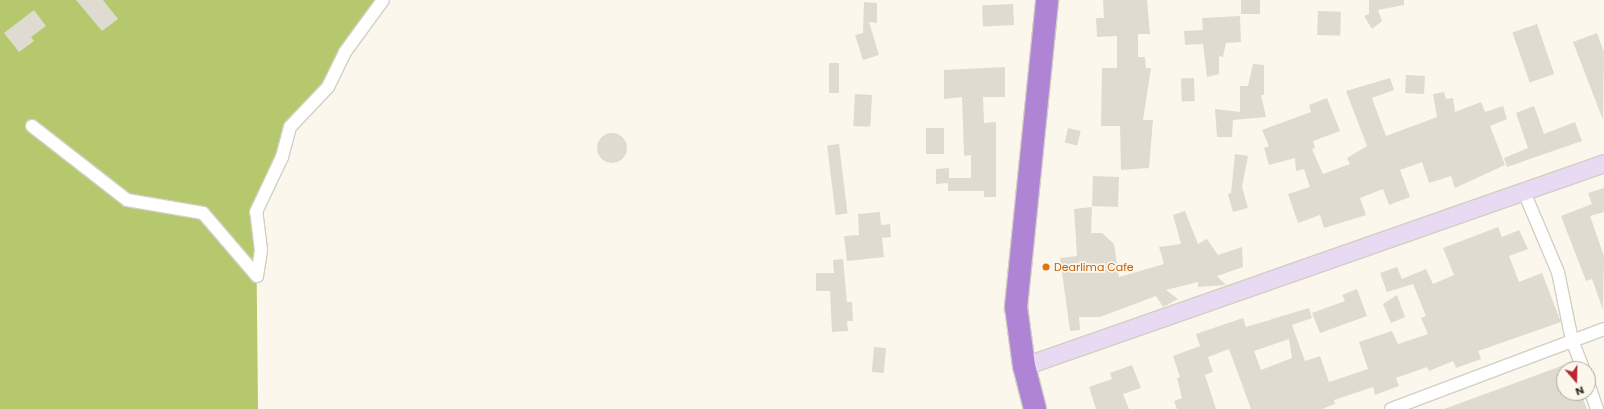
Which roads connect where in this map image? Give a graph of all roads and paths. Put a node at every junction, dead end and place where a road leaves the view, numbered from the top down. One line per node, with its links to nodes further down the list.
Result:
1 (383, 0): 3 (street)
2 (1047, 0): 9 (highway)
3 (32, 126)
4 (1604, 164): 5 (main road)
5 (1524, 192): 7 (street); 9 (main road)
6 (1604, 330): 7 (street)
7 (1572, 340): 8 (street); 11 (street)
8 (1580, 361)
9 (1024, 366): 10 (highway)
10 (1035, 409)
11 (1391, 409)

